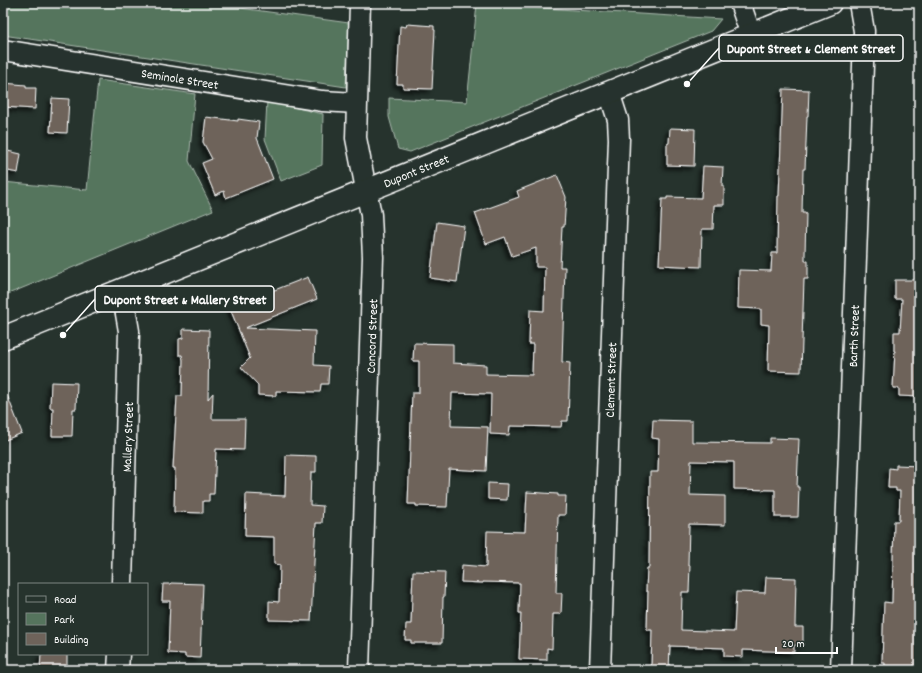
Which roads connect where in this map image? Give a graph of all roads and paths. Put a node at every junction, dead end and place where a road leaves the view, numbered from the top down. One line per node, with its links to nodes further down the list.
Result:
1 (360, 3): 8 (street, Concord Street)
2 (740, 3): 5 (street)
3 (830, 3): 5 (street, Dupont Street)
4 (859, 3): 17 (street, Barth Street)
5 (751, 35): 7 (street, Dupont Street)
6 (3, 50): 8 (street, Seminole Street)
7 (609, 92): 9 (street, Dupont Street); 16 (street, Clement Street)
8 (356, 103): 9 (street, Concord Street)
9 (366, 191): 10 (street, Dupont Street); 15 (street, Concord Street)
10 (119, 291): 11 (street, Dupont Street); 12 (street, Mallery Street)
11 (3, 338)
12 (122, 583)
13 (119, 655): 14 (street)
14 (118, 670)
15 (359, 670)
16 (600, 670)
17 (841, 670)

